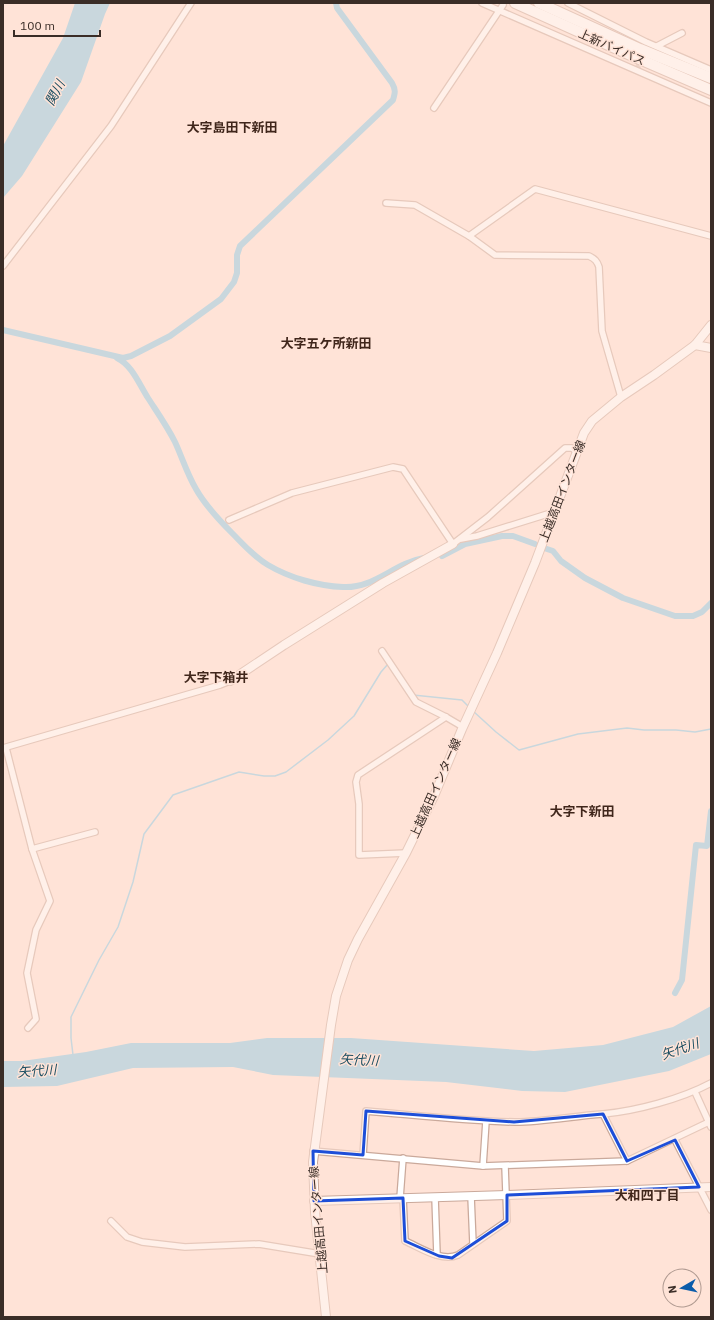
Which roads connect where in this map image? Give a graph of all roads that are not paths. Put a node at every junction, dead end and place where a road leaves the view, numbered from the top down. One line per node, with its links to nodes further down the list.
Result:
1 (191, 3): 18 (street)
2 (482, 3): 7 (street)
3 (515, 3): 12 (highway, 上新バイパス)
4 (539, 3): 11 (highway, 上新バイパス)
5 (568, 3): 9 (street)
6 (503, 5): 7 (street)
7 (500, 11): 13 (street); 14 (street)
8 (682, 33): 9 (street)
9 (657, 46): 10 (street)
10 (711, 70)
11 (711, 78)
12 (711, 90)
13 (711, 102)
14 (434, 108)
15 (386, 203): 16 (street)
16 (469, 236): 17 (street); 22 (street)
17 (711, 236)
18 (3, 266)
19 (711, 325): 20 (main road, 上越高田インター線)
20 (695, 345): 21 (main road); 22 (main road, 上越高田インター線)
21 (711, 348)
22 (621, 397): 23 (main road, 上越高田インター線)
23 (576, 451): 24 (main road, 上越高田インター線); 26 (street)
24 (554, 512): 26 (street); 31 (main road, 上越高田インター線)
25 (229, 520): 27 (street)
26 (461, 539): 27 (street)
27 (453, 544): 29 (main road)
28 (382, 652): 30 (street)
29 (230, 681): 32 (street)
30 (446, 717): 31 (street); 35 (street)
31 (463, 727): 35 (main road, 上越高田インター線)
32 (4, 748): 34 (street)
33 (95, 832): 34 (street)
34 (32, 849): 36 (street)
35 (406, 853): 43 (main road, 上越高田インター線)
36 (28, 1028)
37 (711, 1083): 38 (street)
38 (695, 1092): 39 (street); 41 (street)
39 (603, 1114): 40 (street); 46 (street)
40 (486, 1121): 44 (street); 47 (street)
41 (710, 1124): 42 (street)
42 (674, 1140): 46 (street); 49 (street)
43 (313, 1151): 44 (street); 55 (main road, 上越高田インター線)
44 (363, 1155): 45 (street)
45 (403, 1158): 47 (street); 54 (street)
46 (627, 1161): 48 (street)
47 (483, 1166): 48 (street)
48 (506, 1166): 51 (street)
49 (699, 1187): 50 (main road); 51 (main road); 56 (street)
50 (711, 1187)
51 (507, 1195): 52 (main road); 58 (street)
52 (471, 1196): 53 (main road); 58 (street)
53 (435, 1197): 54 (main road); 60 (street)
54 (402, 1198): 55 (main road); 60 (street)
55 (314, 1200): 59 (main road, 上越高田インター線)
56 (711, 1210)
57 (111, 1221): 59 (street)
58 (473, 1244): 60 (street)
59 (320, 1254): 61 (main road, 上越高田インター線)
60 (437, 1255)
61 (326, 1317)

